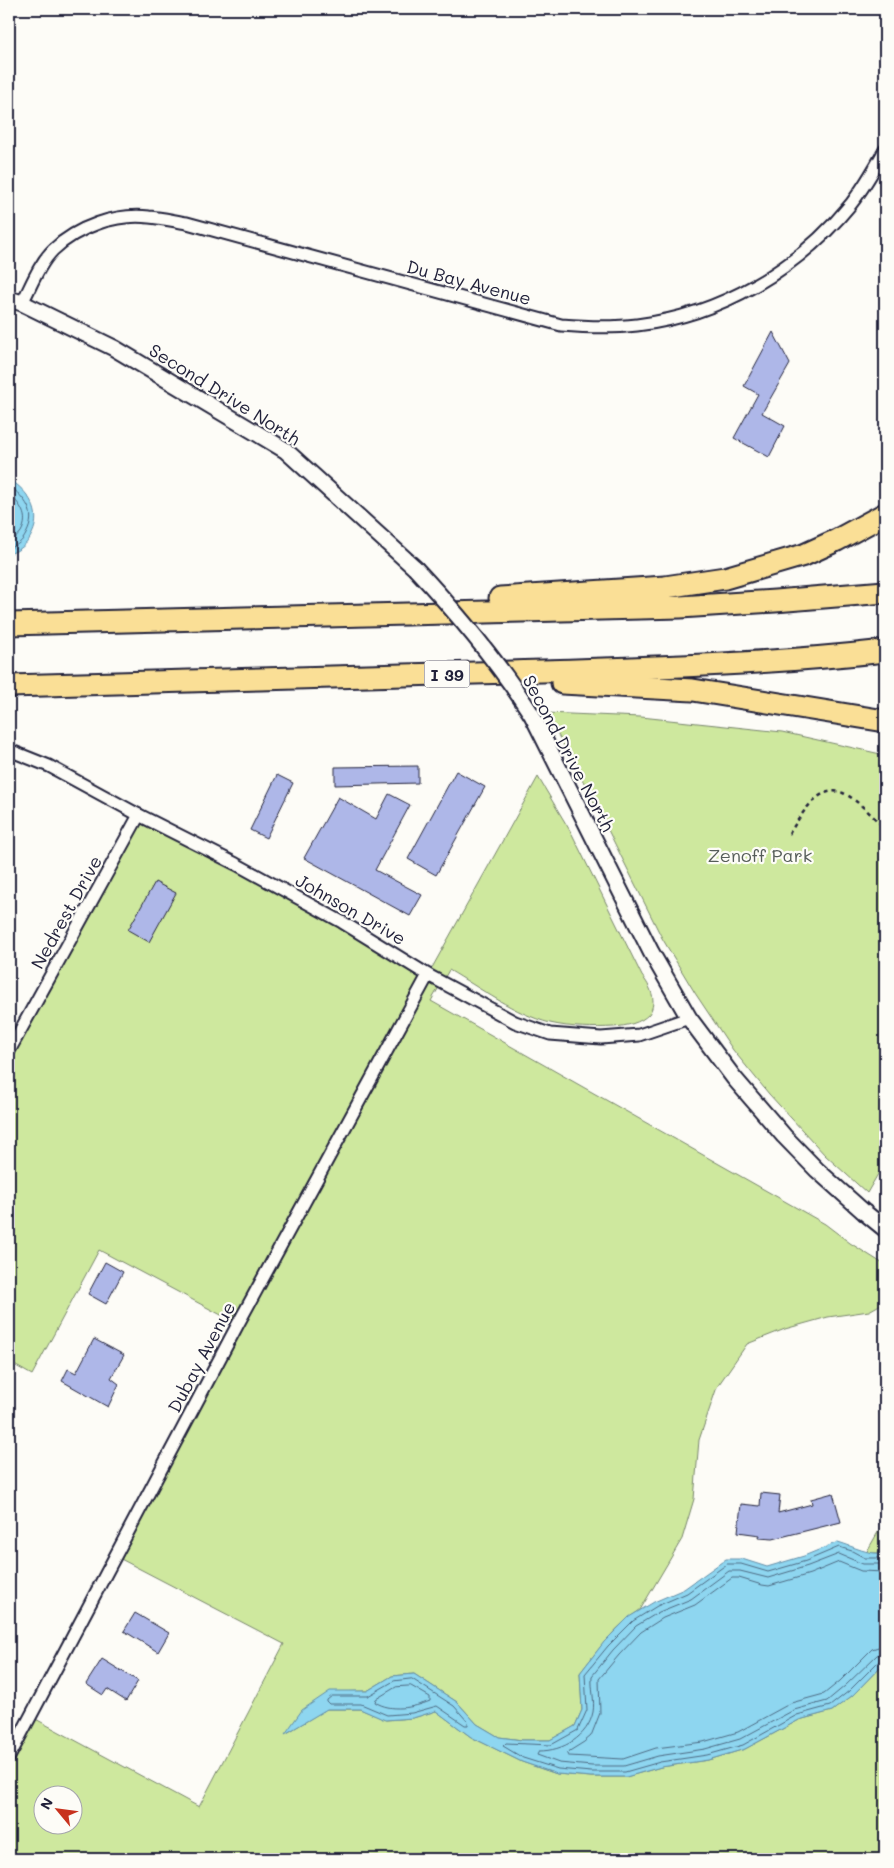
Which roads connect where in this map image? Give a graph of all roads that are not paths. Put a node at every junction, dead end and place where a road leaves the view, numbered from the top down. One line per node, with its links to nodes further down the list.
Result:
1 (885, 150): 2 (street, Du Bay Avenue)
2 (15, 301): 14 (street, Second Drive North, bridge)
3 (885, 514): 5 (highway)
4 (885, 592): 5 (highway)
5 (445, 613): 6 (highway)
6 (9, 624)
7 (885, 651): 8 (highway, I 39)
8 (514, 672): 9 (highway, I 39); 10 (highway)
9 (9, 686)
10 (885, 721)
11 (9, 750): 12 (street, Johnson Drive)
12 (139, 815): 13 (street, Johnson Drive); 15 (street, Nedrest Drive)
13 (428, 975): 14 (street, Johnson Drive); 17 (street, Dubay Avenue)
14 (688, 1018): 16 (street, Second Drive North)
15 (9, 1051)
16 (885, 1229)
17 (9, 1757)

